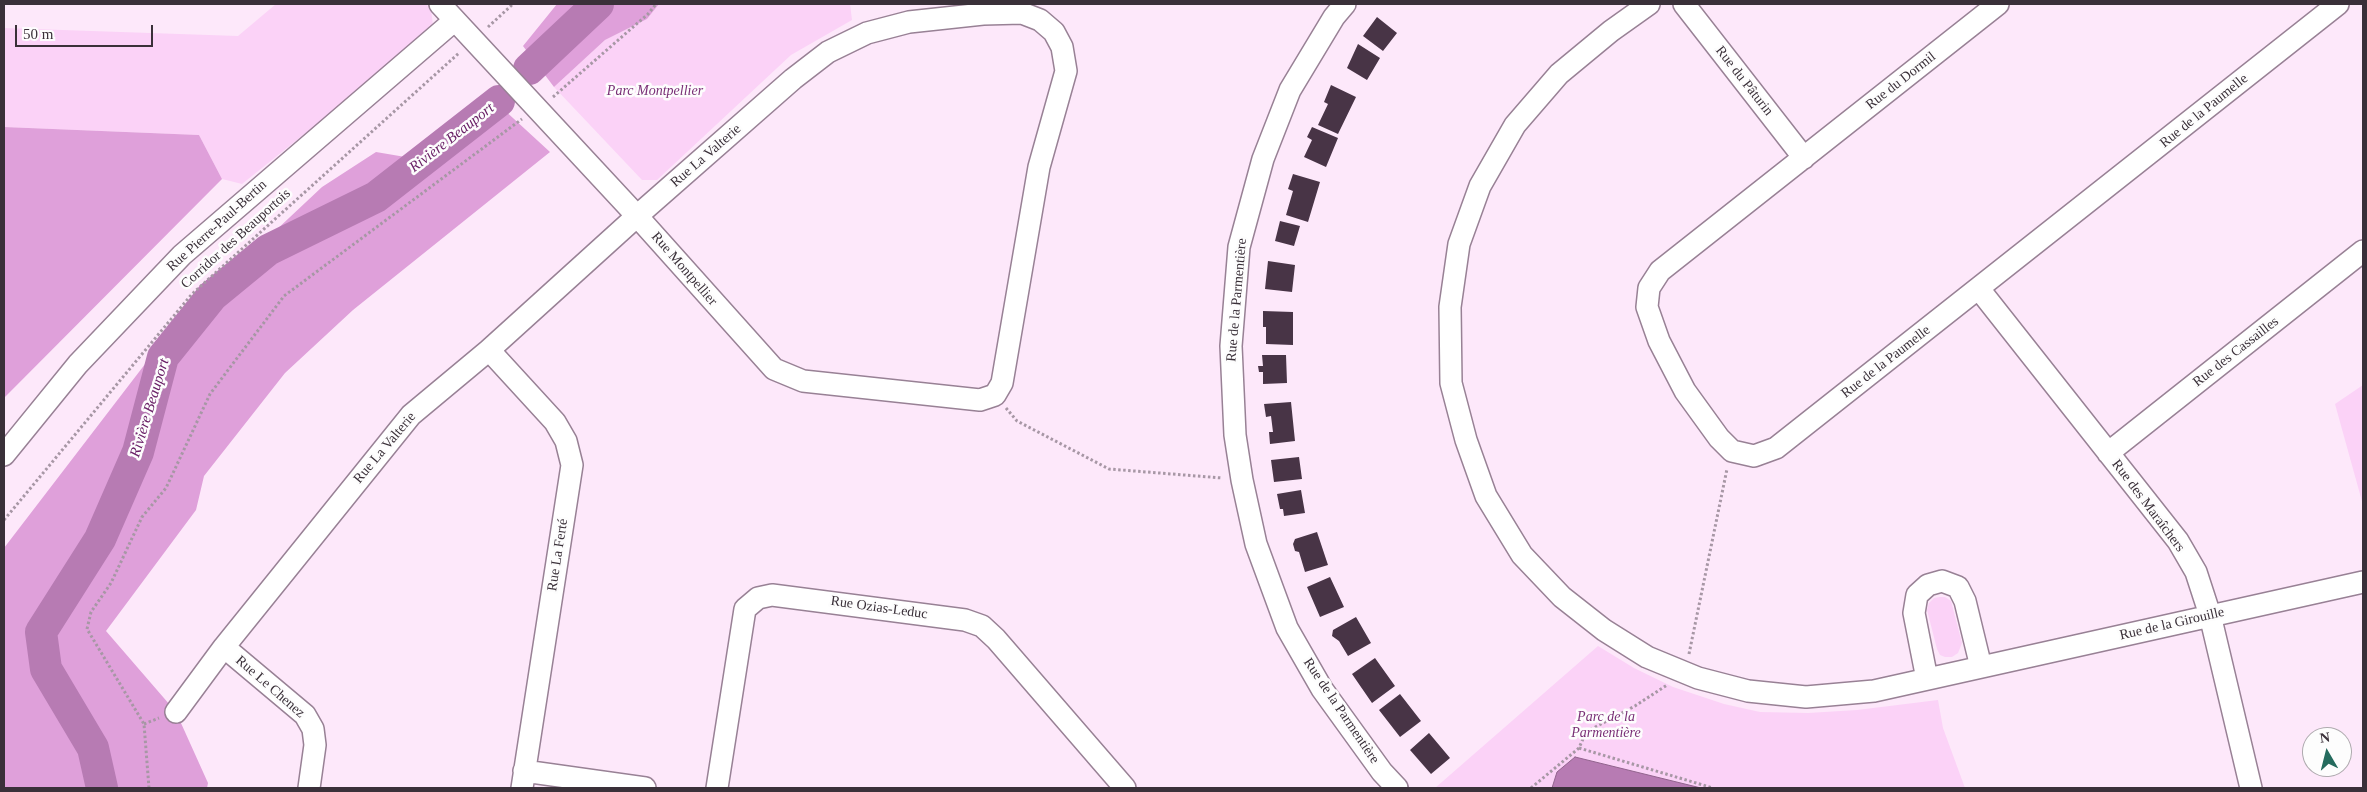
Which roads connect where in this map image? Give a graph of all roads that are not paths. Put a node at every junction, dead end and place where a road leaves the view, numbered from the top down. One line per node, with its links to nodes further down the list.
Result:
1 (440, 4): 7 (street, Rue Montpellier)
2 (1345, 4): 27 (street, Rue de la Parmentière)
3 (1649, 4): 20 (street, Rue de la Girouille)
4 (1684, 4): 8 (street, Rue du Pâturin)
5 (1998, 4): 8 (street, Rue du Dormil)
6 (2338, 4): 11 (street, Rue de la Paumelle)
7 (455, 20): 9 (street, Rue Montpellier); 15 (street, Rue Pierre-Paul-Bertin)
8 (1804, 158): 11 (street, Rue de la Paumelle)
9 (638, 216): 12 (street, Rue La Valterie); 13 (street, Rue Montpellier); 13 (street, Rue La Valterie)
10 (2363, 251): 14 (street, Rue des Cassailles)
11 (1979, 289): 14 (street, Rue des Maraîchers)
12 (489, 350): 18 (street, Rue La Valterie); 22 (street, Rue La Ferté)
13 (995, 394)
14 (2108, 453): 17 (street, Rue des Maraîchers)
15 (4, 455)
16 (2363, 582): 17 (street, Rue de la Girouille)
17 (2210, 615): 19 (street, Rue de la Girouille); 28 (street, Rue des Maraîchers)
18 (224, 647): 21 (street, Rue La Valterie); 23 (street, Rue Le Chenez)
19 (1981, 667): 20 (street, Rue de la Girouille); 20 (street)
20 (1927, 679)
21 (176, 712)
22 (523, 780): 24 (street)
23 (309, 788)
24 (645, 788)
25 (717, 788): 26 (street, Rue Ozias-Leduc)
26 (1125, 788)
27 (1397, 788)
28 (2251, 788)

